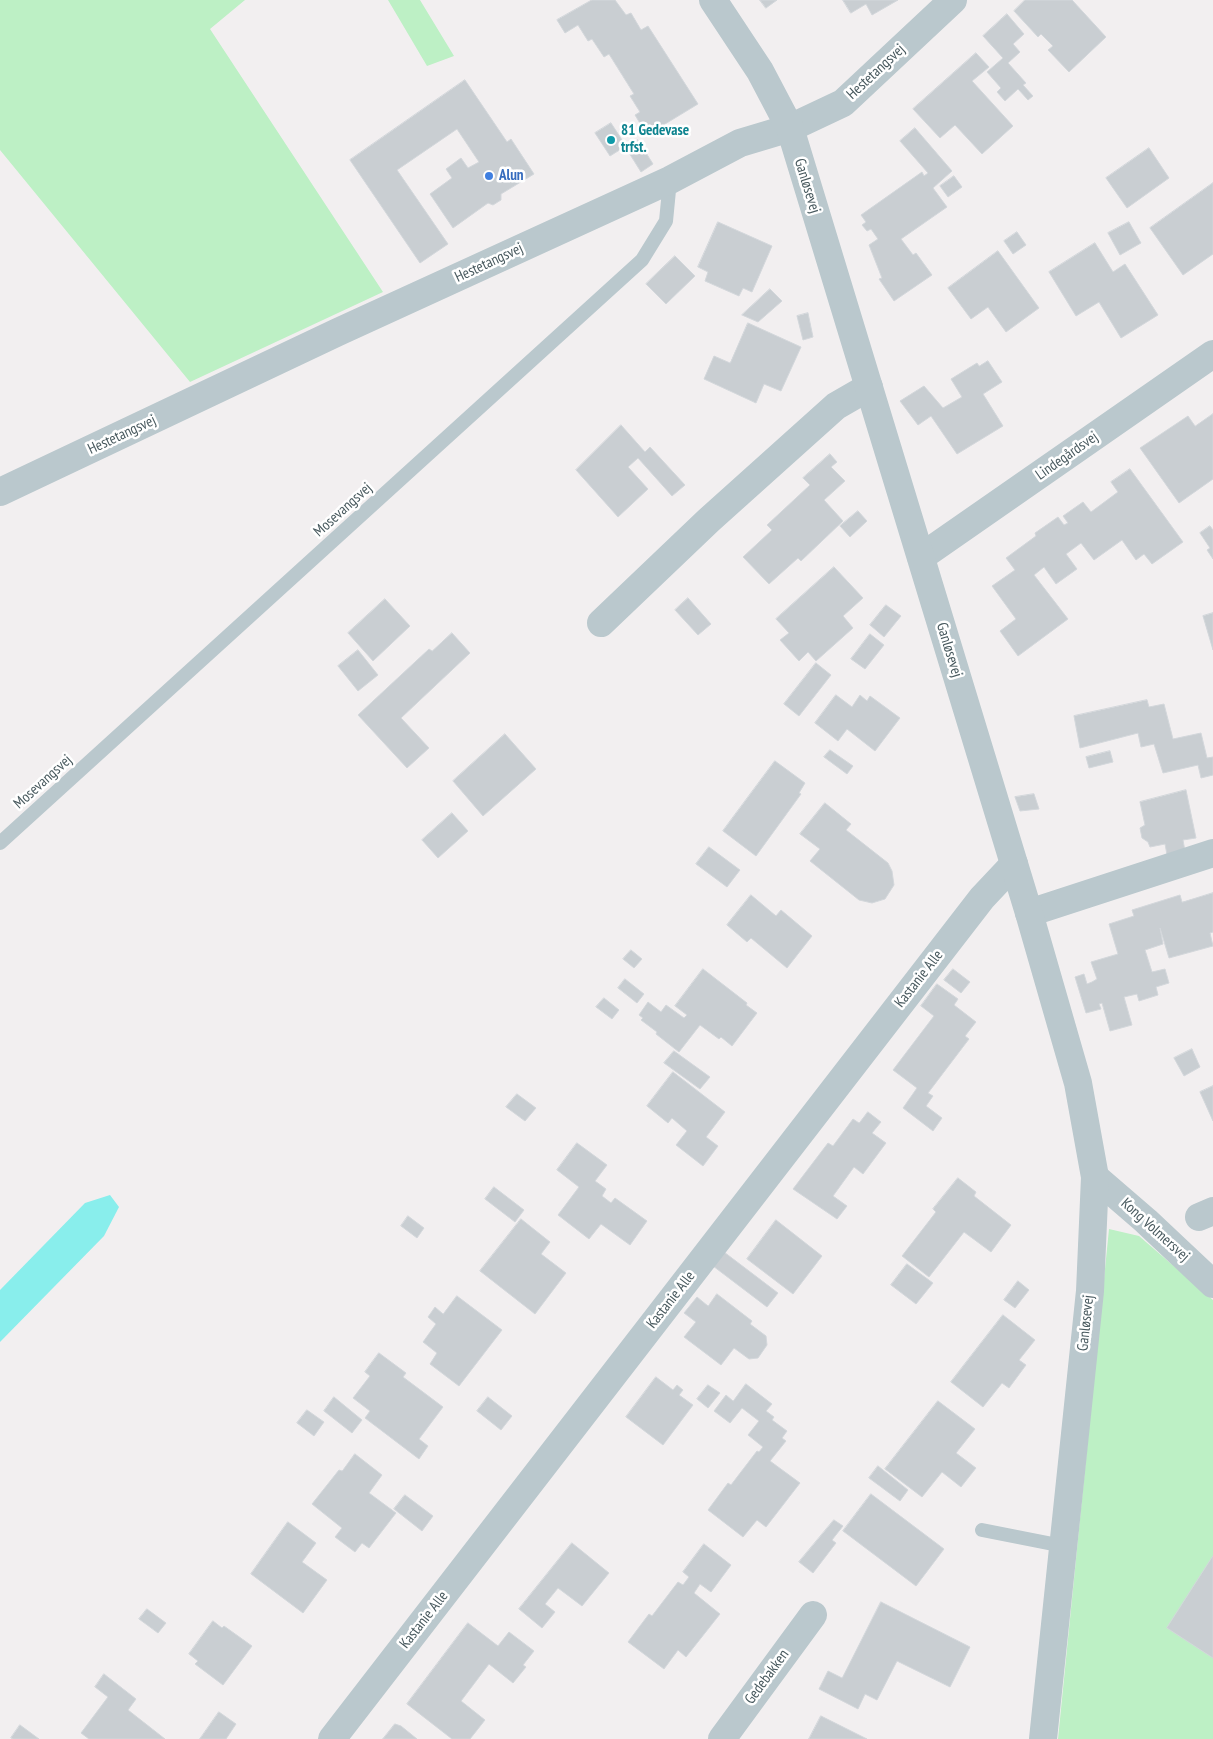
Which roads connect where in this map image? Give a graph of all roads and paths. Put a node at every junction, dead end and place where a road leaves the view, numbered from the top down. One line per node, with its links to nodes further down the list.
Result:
1 (713, 0): 3 (street, Ganløsevej)
2 (948, 2): 3 (street, Hestetangsvej)
3 (790, 128): 4 (street, Hestetangsvej); 6 (street, Ganløsevej)
4 (670, 180): 7 (street, Hestetangsvej); 10 (lane, Mosevangsvej)
5 (1213, 354): 8 (street, Lindegårdsvej)
6 (869, 387): 8 (street, Ganløsevej); 9 (street)
7 (0, 492)
8 (921, 557): 12 (street, Ganløsevej)
9 (601, 623)
10 (0, 843)
11 (1213, 853): 13 (street)
12 (1014, 864): 13 (street, Ganløsevej); 19 (street, Kastanie Alle)
13 (1030, 913): 14 (street, Ganløsevej)
14 (1095, 1177): 15 (street, Kong Volmersvej); 17 (street, Ganløsevej)
15 (1213, 1284)
16 (982, 1530): 17 (lane)
17 (1063, 1546): 21 (street, Ganløsevej)
18 (813, 1615): 20 (street, Gedebakken)
19 (332, 1739)
20 (722, 1739)
21 (1043, 1739)

